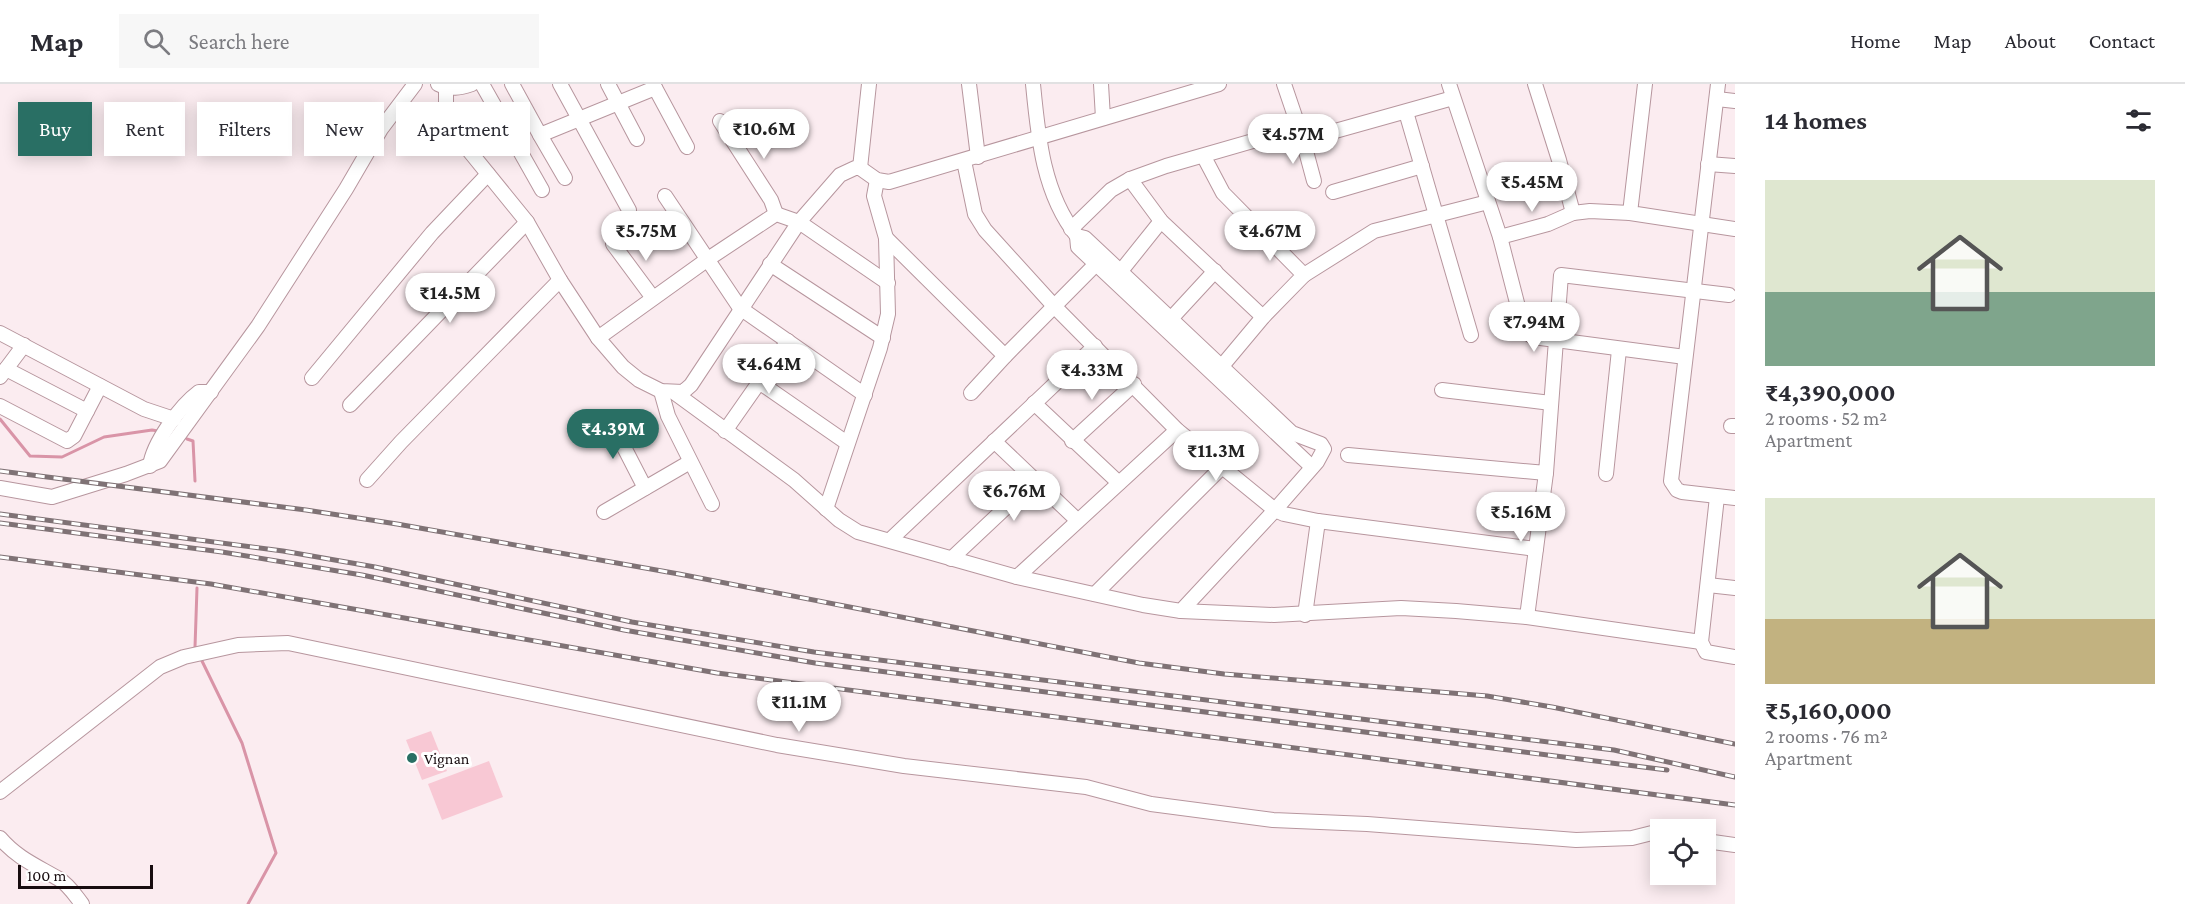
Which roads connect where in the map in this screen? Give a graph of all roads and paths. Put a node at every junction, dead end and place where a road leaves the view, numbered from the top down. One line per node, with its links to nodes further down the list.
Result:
1 (416, 84): 94 (street)
2 (472, 84): 17 (street)
3 (482, 84): 43 (street)
4 (512, 84): 28 (street)
5 (560, 84): 25 (street)
6 (608, 84): 22 (street)
7 (869, 84): 37 (street)
8 (969, 84): 33 (street)
9 (1033, 84): 29 (street)
10 (1101, 84): 24 (street)
11 (1219, 84): 24 (street)
12 (1284, 84): 27 (street)
13 (1449, 84): 19 (street)
14 (1535, 84): 48 (street)
15 (1645, 84): 49 (street)
16 (1718, 84): 20 (street)
17 (442, 86): 38 (street)
18 (654, 86): 22 (street); 31 (street)
19 (1453, 98): 23 (street); 46 (street)
20 (1717, 99): 21 (street); 34 (street)
21 (1735, 101)
22 (619, 103): 25 (street); 30 (street)
23 (1406, 112): 27 (street); 35 (street)
24 (1103, 118): 29 (street)
25 (578, 119): 28 (street); 47 (street)
26 (720, 121): 50 (street)
27 (1301, 134): 32 (street); 42 (street)
28 (540, 135): 39 (street)
29 (1038, 138): 33 (street); 57 (street)
30 (637, 139)
31 (687, 147)
32 (1204, 157): 40 (street); 66 (street)
33 (971, 159): 41 (street); 72 (street)
34 (1708, 164): 36 (street); 55 (street)
35 (1422, 166): 44 (street); 51 (street)
36 (1735, 166)
37 (860, 168): 41 (street); 54 (street)
38 (488, 174): 53 (street); 89 (street)
39 (565, 178)
40 (1130, 179): 52 (street); 57 (street)
41 (877, 180): 59 (street)
42 (1314, 182)
43 (542, 190)
44 (1333, 192)
45 (664, 196): 61 (street)
46 (1488, 202): 51 (street); 58 (street)
47 (629, 210)
48 (1573, 213): 49 (street); 58 (street)
49 (1630, 213): 55 (street)
50 (776, 214): 54 (street); 61 (street)
51 (1437, 217): 66 (street); 76 (street)
52 (1161, 221): 64 (street); 65 (street)
53 (527, 222): 67 (street); 100 (street)
54 (799, 222): 62 (street); 68 (street)
55 (1701, 224): 56 (street); 69 (street)
56 (1735, 229)
57 (1074, 233): 63 (street); 64 (street)
58 (1500, 237): 80 (street)
59 (886, 238): 68 (street); 85 (street)
60 (613, 244): 71 (street)
61 (708, 260): 71 (street); 73 (street)
62 (770, 264): 73 (street); 79 (street)
63 (1096, 264): 72 (street); 75 (street)
64 (1121, 271): 75 (street)
65 (1215, 272): 74 (street); 75 (street)
66 (1304, 275): 74 (street)
67 (560, 280): 78 (street); 117 (street)
68 (888, 283): 79 (street)
69 (1693, 291): 70 (street); 80 (street); 86 (street)
70 (1729, 295)
71 (653, 298): 78 (street)
72 (1054, 306): 83 (street); 85 (street)
73 (740, 308): 81 (street); 95 (street)
74 (1263, 317): 87 (street)
75 (1168, 323): 87 (street); 114 (street)
76 (1471, 335)
77 (2, 338): 82 (street)
78 (598, 338): 95 (street)
79 (883, 338): 97 (street)
80 (1556, 340): 84 (street); 99 (street)
81 (788, 341): 90 (street); 97 (street)
82 (24, 345): 88 (street); 92 (street)
83 (1095, 346): 91 (street); 98 (street)
84 (1620, 350): 86 (street); 116 (street)
85 (1005, 356): 96 (street)
86 (1685, 357): 122 (street)
87 (1222, 366): 114 (street)
88 (3, 373): 102 (street)
89 (312, 378)
90 (759, 382): 105 (street); 109 (street)
91 (1134, 384): 106 (street); 108 (street)
92 (100, 386): 102 (street); 104 (street)
93 (1442, 390): 99 (street)
94 (211, 392): 104 (street); 112 (street)
95 (668, 392): 105 (street); 111 (street)
96 (971, 393)
97 (865, 394): 109 (street)
98 (1034, 403): 107 (street); 108 (street)
99 (1551, 403): 115 (street)
100 (350, 405)
101 (0, 406): 102 (street)
102 (87, 411)
103 (609, 418): 121 (street)
104 (174, 419): 112 (street)
105 (725, 430): 125 (street)
106 (1178, 430): 113 (street); 119 (street)
107 (994, 441): 118 (street); 130 (street)
108 (1072, 441): 119 (street)
109 (847, 443): 125 (street)
110 (1348, 455): 115 (street)
111 (690, 462): 121 (street); 124 (street)
112 (150, 466): 120 (street)
113 (1222, 466): 126 (street); 136 (street)
114 (1312, 467): 126 (street)
115 (1546, 473): 131 (street)
116 (1606, 474)
117 (367, 480)
118 (1035, 480): 128 (street); 132 (street)
119 (1119, 483): 128 (street)
120 (0, 488)
121 (645, 488): 127 (street)
122 (1718, 497): 123 (street); 134 (street)
123 (1735, 498)
124 (712, 504)
125 (826, 508): 130 (street)
126 (1275, 510): 129 (street); 137 (street)
127 (604, 512)
128 (1077, 520): 133 (street)
129 (1318, 521): 131 (street); 138 (street)
130 (890, 540): 132 (street)
131 (1536, 549): 139 (street)
132 (951, 559): 133 (street)
133 (1017, 577): 136 (street)
134 (1708, 585): 135 (street); 140 (street)
135 (1735, 588)
136 (1095, 594): 137 (street)
137 (1181, 610): 138 (street)
138 (1305, 615): 139 (street)
139 (1527, 617): 140 (street)
140 (1701, 642): 141 (street)
141 (1735, 657)
142 (0, 792): 143 (street)
143 (1650, 834)
144 (0, 838): 147 (street)
145 (1716, 842): 146 (street)
146 (1735, 845)
147 (82, 904)

